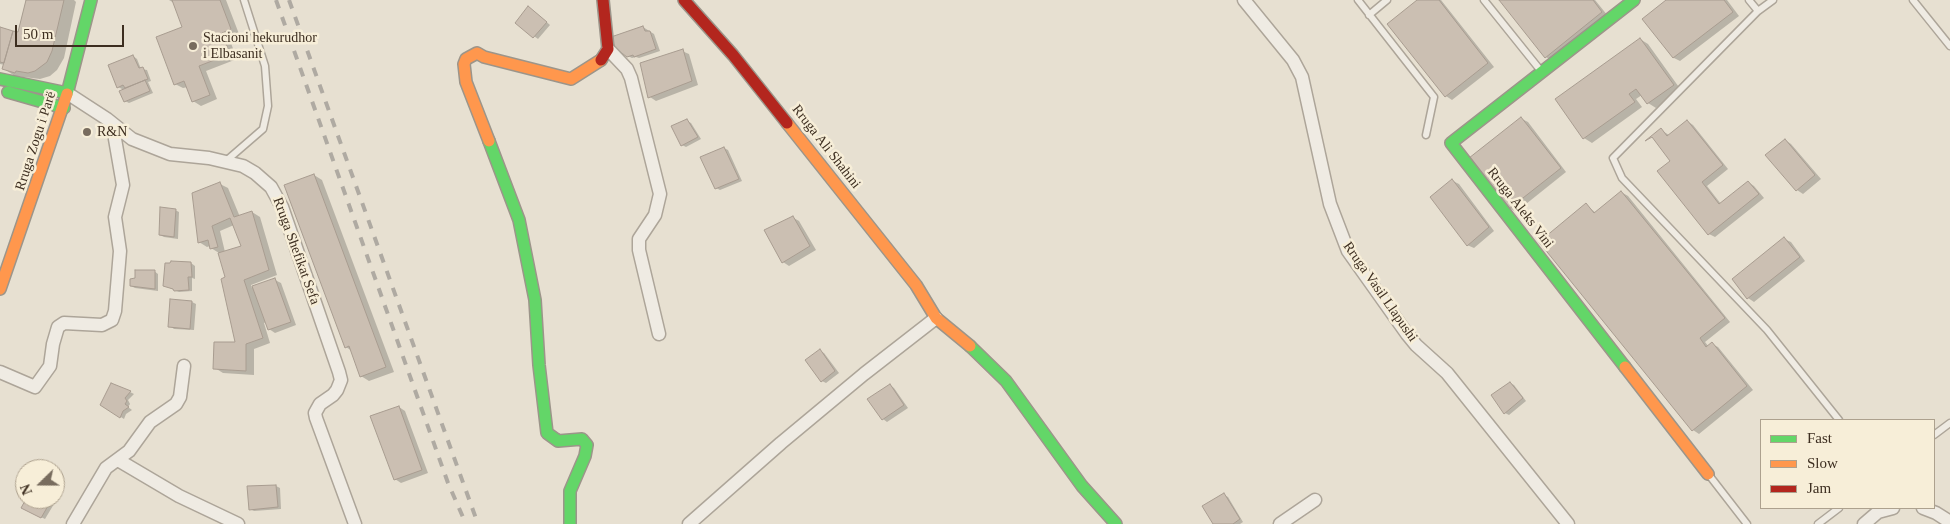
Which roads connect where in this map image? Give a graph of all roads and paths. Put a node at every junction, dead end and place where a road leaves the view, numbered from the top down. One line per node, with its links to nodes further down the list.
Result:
1 (91, 0): 20 (street, Rruga Zogu i Parë)
2 (244, 0): 24 (lane)
3 (603, 0): 16 (street)
4 (684, 0): 26 (street, Rruga Ali Shahini)
5 (1244, 0): 40 (street, Rruga Vasil Llapushi)
6 (1358, 0): 14 (lane)
7 (1387, 0): 14 (lane)
8 (1484, 0): 17 (lane)
9 (1749, 0): 13 (lane)
10 (1773, 0): 13 (lane)
11 (1913, 0): 15 (lane)
12 (1628, 2): 17 (street, Rruga Aleks Vini)
13 (1758, 10): 30 (lane)
14 (1370, 14): 23 (lane)
15 (1950, 46)
16 (608, 49): 27 (street); 44 (street)
17 (1542, 72): 34 (street, Rruga Aleks Vini)
18 (0, 78): 20 (street)
19 (0, 90): 21 (street)
20 (68, 93): 21 (street, Rruga Zogu i Parë); 22 (street, Rruga Shefikat Sefa)
21 (64, 108): 25 (street, Rruga Zogu i Parë)
22 (118, 128): 24 (street, Rruga Shefikat Sefa); 29 (street)
23 (1426, 136)
24 (226, 161): 43 (street, Rruga Shefikat Sefa)
25 (0, 289)
26 (936, 318): 45 (street); 46 (street)
27 (659, 334)
28 (184, 366): 33 (street)
29 (0, 372)
30 (1838, 419)
31 (1950, 423): 32 (lane)
32 (1935, 434)
33 (118, 460): 41 (street); 42 (street)
34 (1708, 474): 48 (lane)
35 (1315, 500): 47 (street)
36 (1838, 509): 49 (lane)
37 (1889, 509): 50 (street)
38 (1926, 509): 39 (street)
39 (1950, 522)
40 (1564, 523)
41 (73, 524)
42 (238, 524)
43 (355, 524)
44 (570, 524)
45 (689, 524)
46 (1116, 524)
47 (1280, 524)
48 (1747, 524)
49 (1818, 524)
50 (1864, 524)

